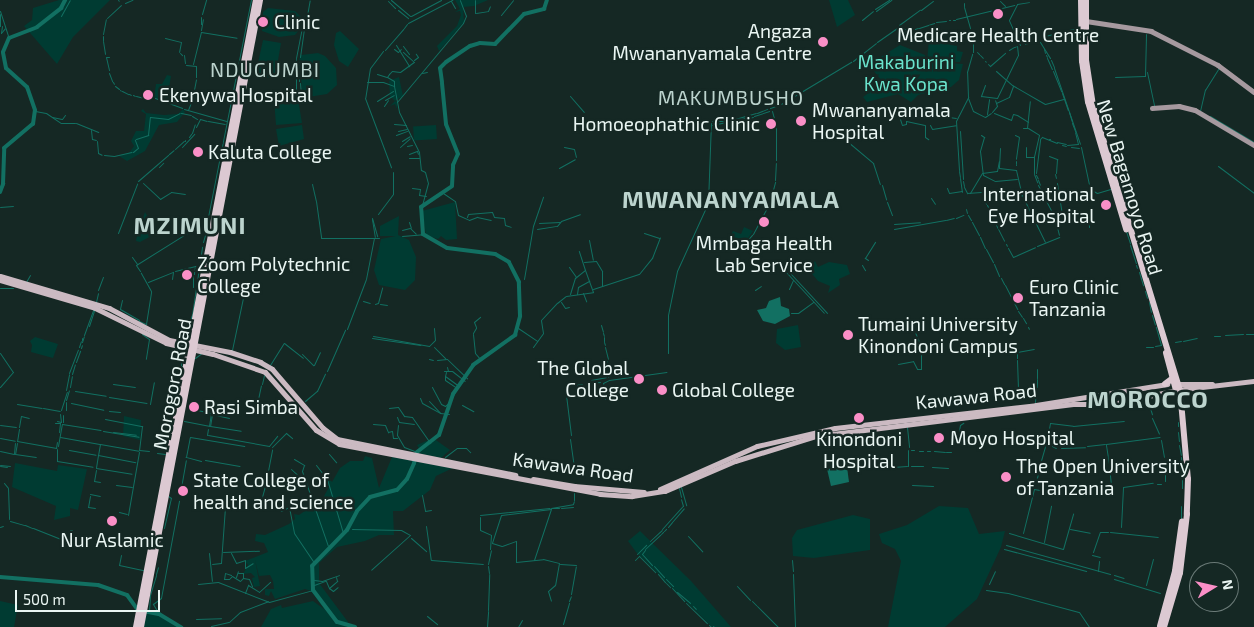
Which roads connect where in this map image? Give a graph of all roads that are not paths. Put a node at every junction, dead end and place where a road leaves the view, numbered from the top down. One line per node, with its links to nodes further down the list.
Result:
1 (256, 0): 11 (highway, Morogoro Road)
2 (260, 0): 11 (highway, Morogoro Road)
3 (1081, 0): 14 (highway, New Bagamoyo Road)
4 (1086, 0): 5 (highway, New Bagamoyo Road)
5 (1086, 21): 6 (main road); 14 (highway, New Bagamoyo Road)
6 (1254, 92)
7 (1152, 108): 8 (main road)
8 (1254, 145)
9 (0, 276): 11 (main road, Kawawa Road)
10 (0, 280): 11 (main road, Kawawa Road)
11 (191, 347): 18 (main road, Kawawa Road); 19 (highway, Morogoro Road)
12 (1254, 381): 14 (main road, Kawawa Road)
13 (1165, 384): 14 (highway); 15 (main road, Kawawa Road)
14 (1177, 385): 16 (main road, Kawawa Road); 23 (highway); 24 (highway)
15 (1090, 396): 16 (main road); 18 (main road, Kawawa Road)
16 (1092, 404): 18 (main road, Kawawa Road)
17 (176, 456): 19 (highway)
18 (416, 458)
19 (164, 486): 20 (highway, Morogoro Road)
20 (141, 613): 21 (highway); 22 (highway)
21 (136, 627)
22 (141, 627)
23 (1160, 627)
24 (1164, 627)

